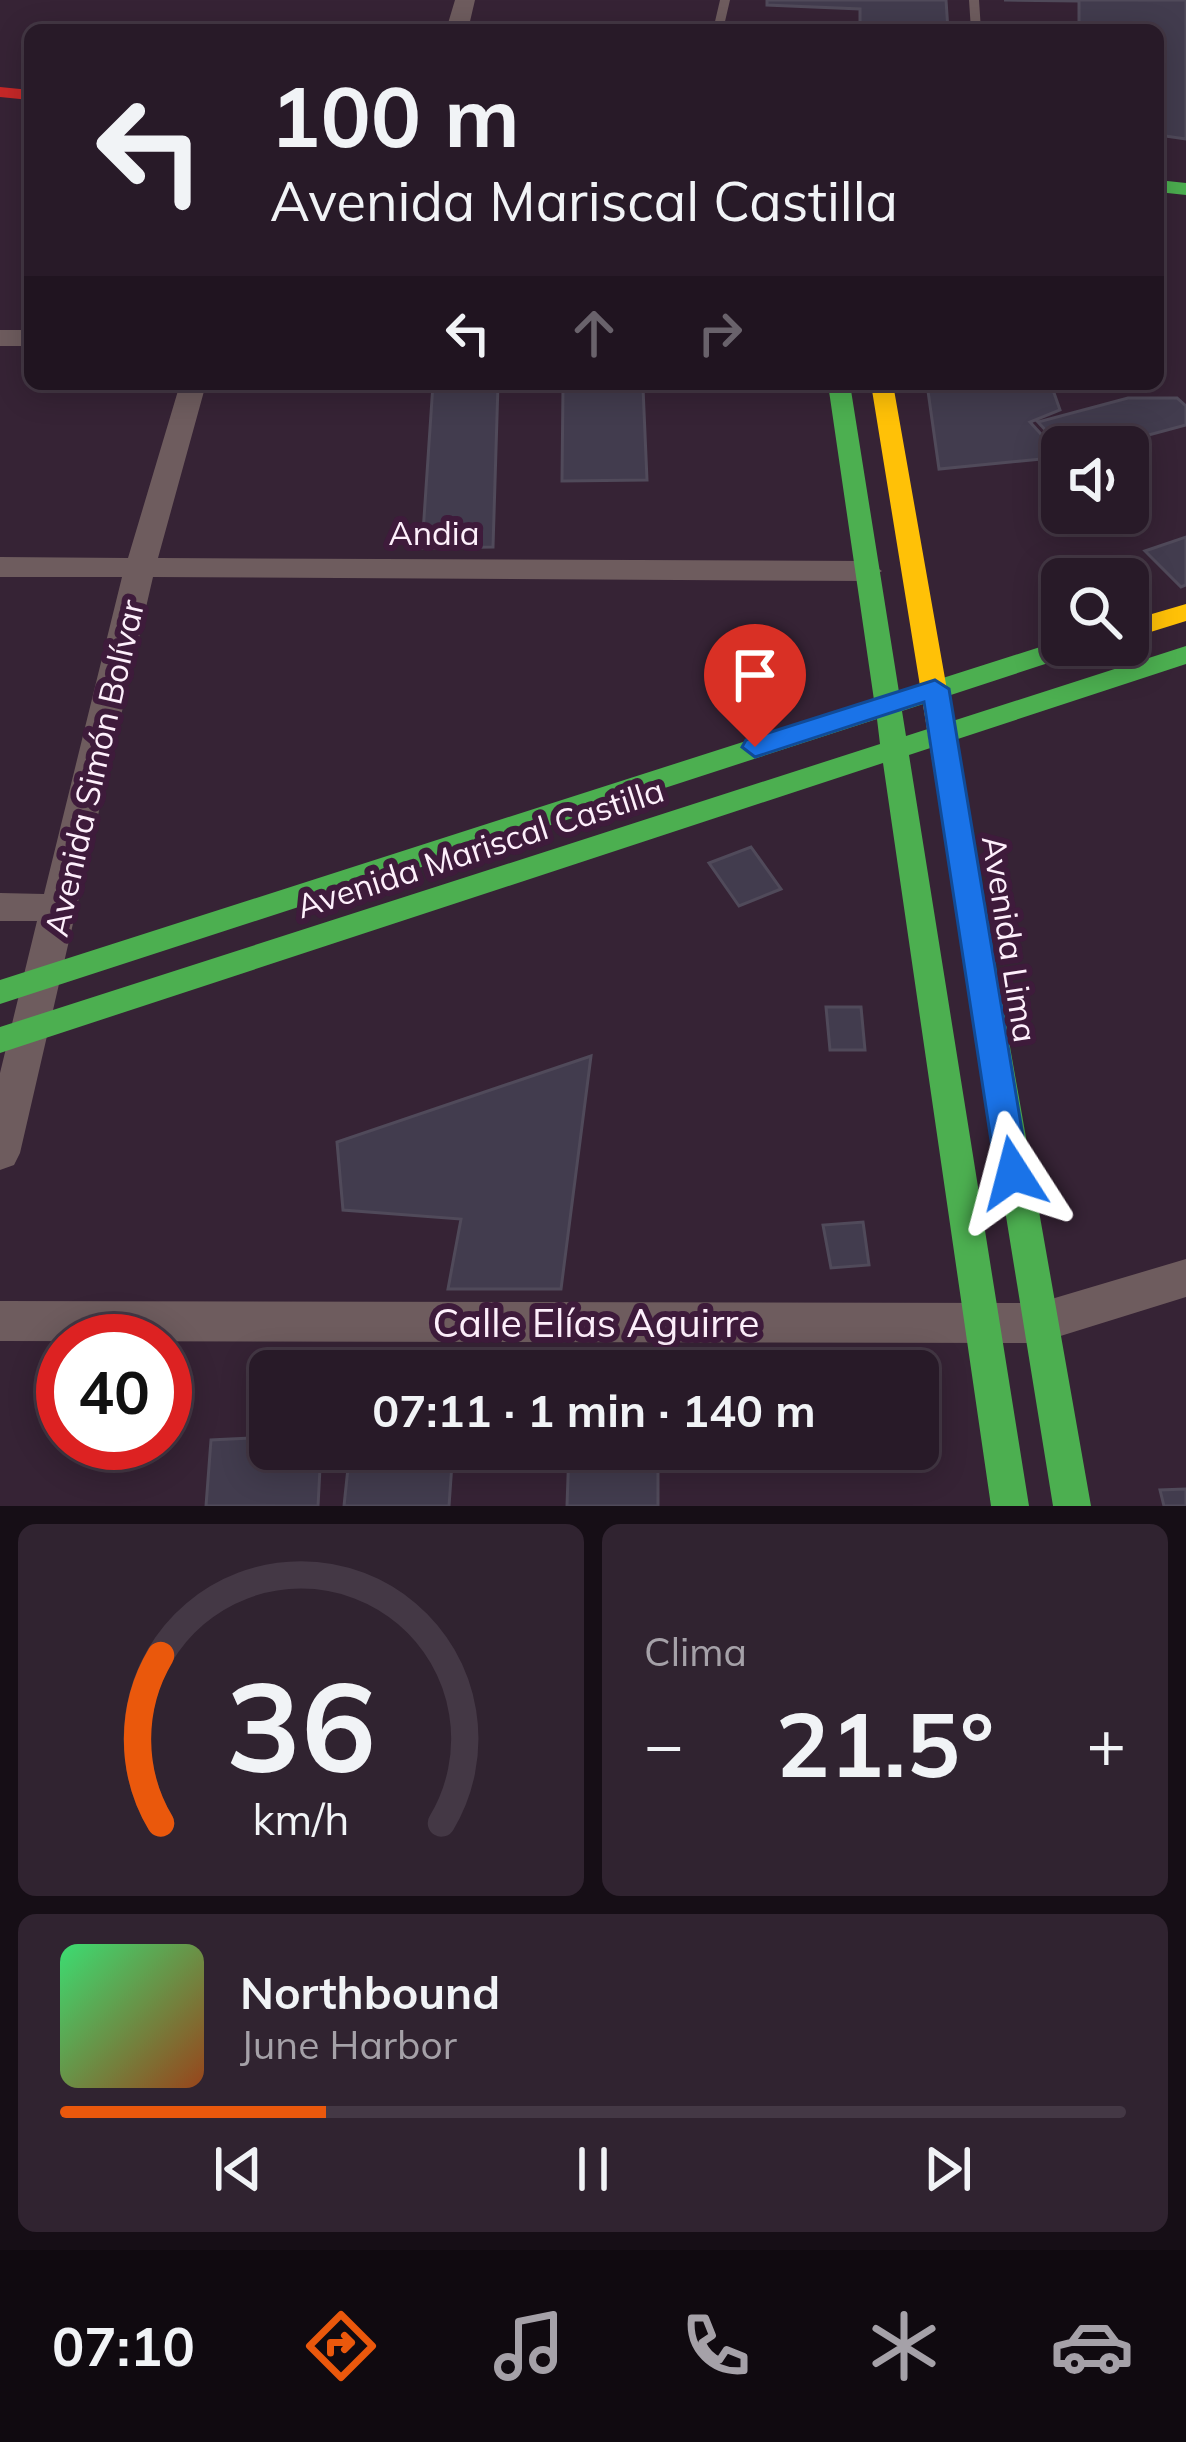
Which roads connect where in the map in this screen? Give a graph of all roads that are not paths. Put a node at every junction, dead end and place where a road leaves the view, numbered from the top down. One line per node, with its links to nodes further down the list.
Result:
1 (191, 390): 5 (street, Avenida Simón Bolívar)
2 (840, 390): 6 (street)
3 (883, 390): 11 (street, Avenida Lima)
4 (0, 567): 5 (street, Andia)
5 (140, 567): 6 (street, Andia); 16 (street, Avenida Simón Bolívar)
6 (867, 571): 12 (street)
7 (1186, 612): 8 (street)
8 (1149, 623)
9 (1186, 655): 13 (street, Avenida Mariscal Castilla)
10 (1041, 656): 11 (street, Avenida Mariscal Castilla)
11 (935, 689): 12 (street, Avenida Mariscal Castilla); 13 (street, Avenida Lima)
12 (889, 704): 14 (street); 17 (street, Avenida Mariscal Castilla)
13 (940, 734): 14 (street, Avenida Mariscal Castilla); 24 (street, Avenida Lima)
14 (894, 751): 19 (street, Avenida Mariscal Castilla); 25 (street)
15 (0, 907): 16 (street)
16 (61, 908): 17 (street, Avenida Simón Bolívar)
17 (45, 977): 18 (street, Avenida Mariscal Castilla); 19 (street, Avenida Simón Bolívar)
18 (0, 992)
19 (34, 1029): 20 (street, Avenida Mariscal Castilla); 21 (street, Avenida Simón Bolívar)
20 (0, 1040)
21 (0, 1154)
22 (1186, 1278): 24 (street, Calle Elías Aguirre)
23 (0, 1321): 25 (street, Calle Elías Aguirre)
24 (1038, 1323): 25 (street, Calle Elías Aguirre); 27 (street, Avenida Lima)
25 (982, 1324): 26 (street)
26 (1010, 1506)
27 (1072, 1506)

